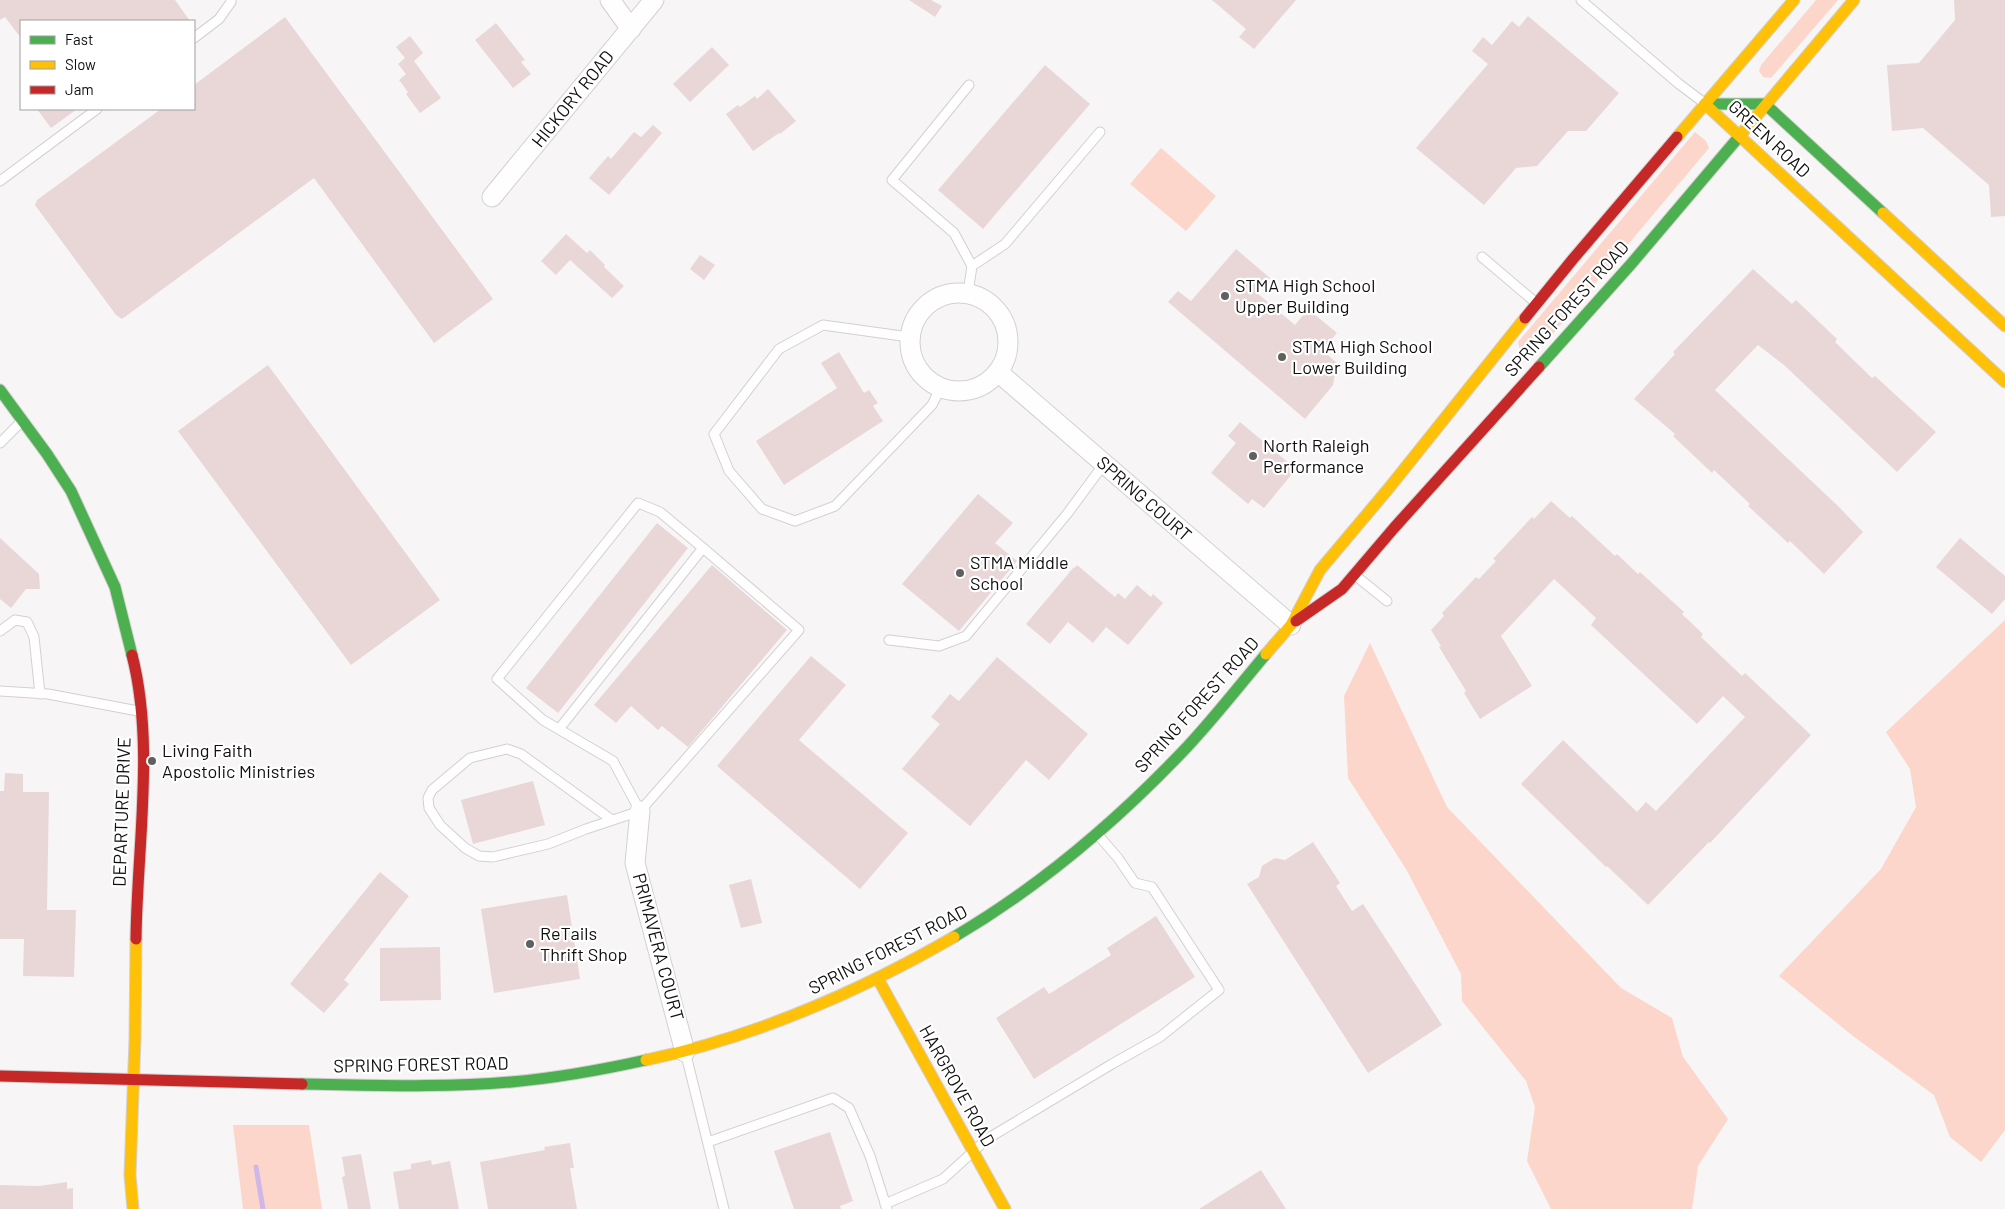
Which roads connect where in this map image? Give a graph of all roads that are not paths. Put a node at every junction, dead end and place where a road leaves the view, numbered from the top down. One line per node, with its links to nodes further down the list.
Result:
1 (231, 0): 8 (lane)
2 (610, 0): 7 (street)
3 (654, 0): 7 (street, HICKORY ROAD)
4 (1581, 0): 10 (lane)
5 (1794, 0): 10 (main road, SPRING FOREST ROAD)
6 (1854, 0): 11 (main road, SPRING FOREST ROAD)
7 (631, 29): 16 (street, HICKORY ROAD)
8 (195, 37)
9 (969, 85): 18 (lane)
10 (1705, 104): 11 (main road, GREEN ROAD); 14 (main road, GREEN ROAD); 20 (main road, SPRING FOREST ROAD)
11 (1765, 104): 14 (main road, SPRING FOREST ROAD); 21 (main road, GREEN ROAD)
12 (97, 110): 15 (lane)
13 (1100, 132): 18 (lane)
14 (1740, 136): 24 (main road, GREEN ROAD); 31 (main road, SPRING FOREST ROAD)
15 (0, 181)
16 (492, 197)
17 (1482, 257): 20 (lane)
18 (972, 266): 19 (lane)
19 (968, 293): 22 (street); 23 (street)
20 (1537, 304): 33 (main road, SPRING FOREST ROAD)
21 (2005, 326)
22 (909, 337): 26 (street); 26 (lane)
23 (998, 372): 26 (street); 29 (street, SPRING COURT)
24 (2005, 382)
25 (0, 390): 27 (main road, DEPARTURE DRIVE)
26 (936, 397)
27 (22, 421): 28 (lane); 38 (main road, DEPARTURE DRIVE)
28 (0, 443)
29 (1104, 464): 33 (street, SPRING COURT); 35 (lane)
30 (703, 548): 39 (lane); 39 (lane); 40 (lane)
31 (1355, 575): 32 (lane); 33 (main road, SPRING FOREST ROAD)
32 (1387, 601)
33 (1291, 625): 42 (main road, SPRING FOREST ROAD)
34 (0, 631): 37 (lane)
35 (889, 640)
36 (0, 691): 37 (lane)
37 (40, 694): 38 (lane)
38 (140, 711): 46 (main road, DEPARTURE DRIVE)
39 (559, 730): 40 (lane)
40 (640, 811): 41 (lane); 44 (street, PRIMAVERA COURT)
41 (612, 820): 41 (lane)
42 (1097, 834): 43 (main road, SPRING FOREST ROAD); 48 (lane)
43 (878, 979): 44 (main road, SPRING FOREST ROAD); 48 (main road, HARGROVE ROAD)
44 (685, 1052): 46 (main road, SPRING FOREST ROAD); 47 (lane)
45 (0, 1076): 46 (main road, SPRING FOREST ROAD)
46 (132, 1081): 50 (main road, DEPARTURE DRIVE)
47 (708, 1142): 49 (lane); 51 (lane)
48 (972, 1150): 49 (lane); 52 (main road, HARGROVE ROAD)
49 (886, 1206)
50 (133, 1209)
51 (724, 1209)
52 (1005, 1209)

